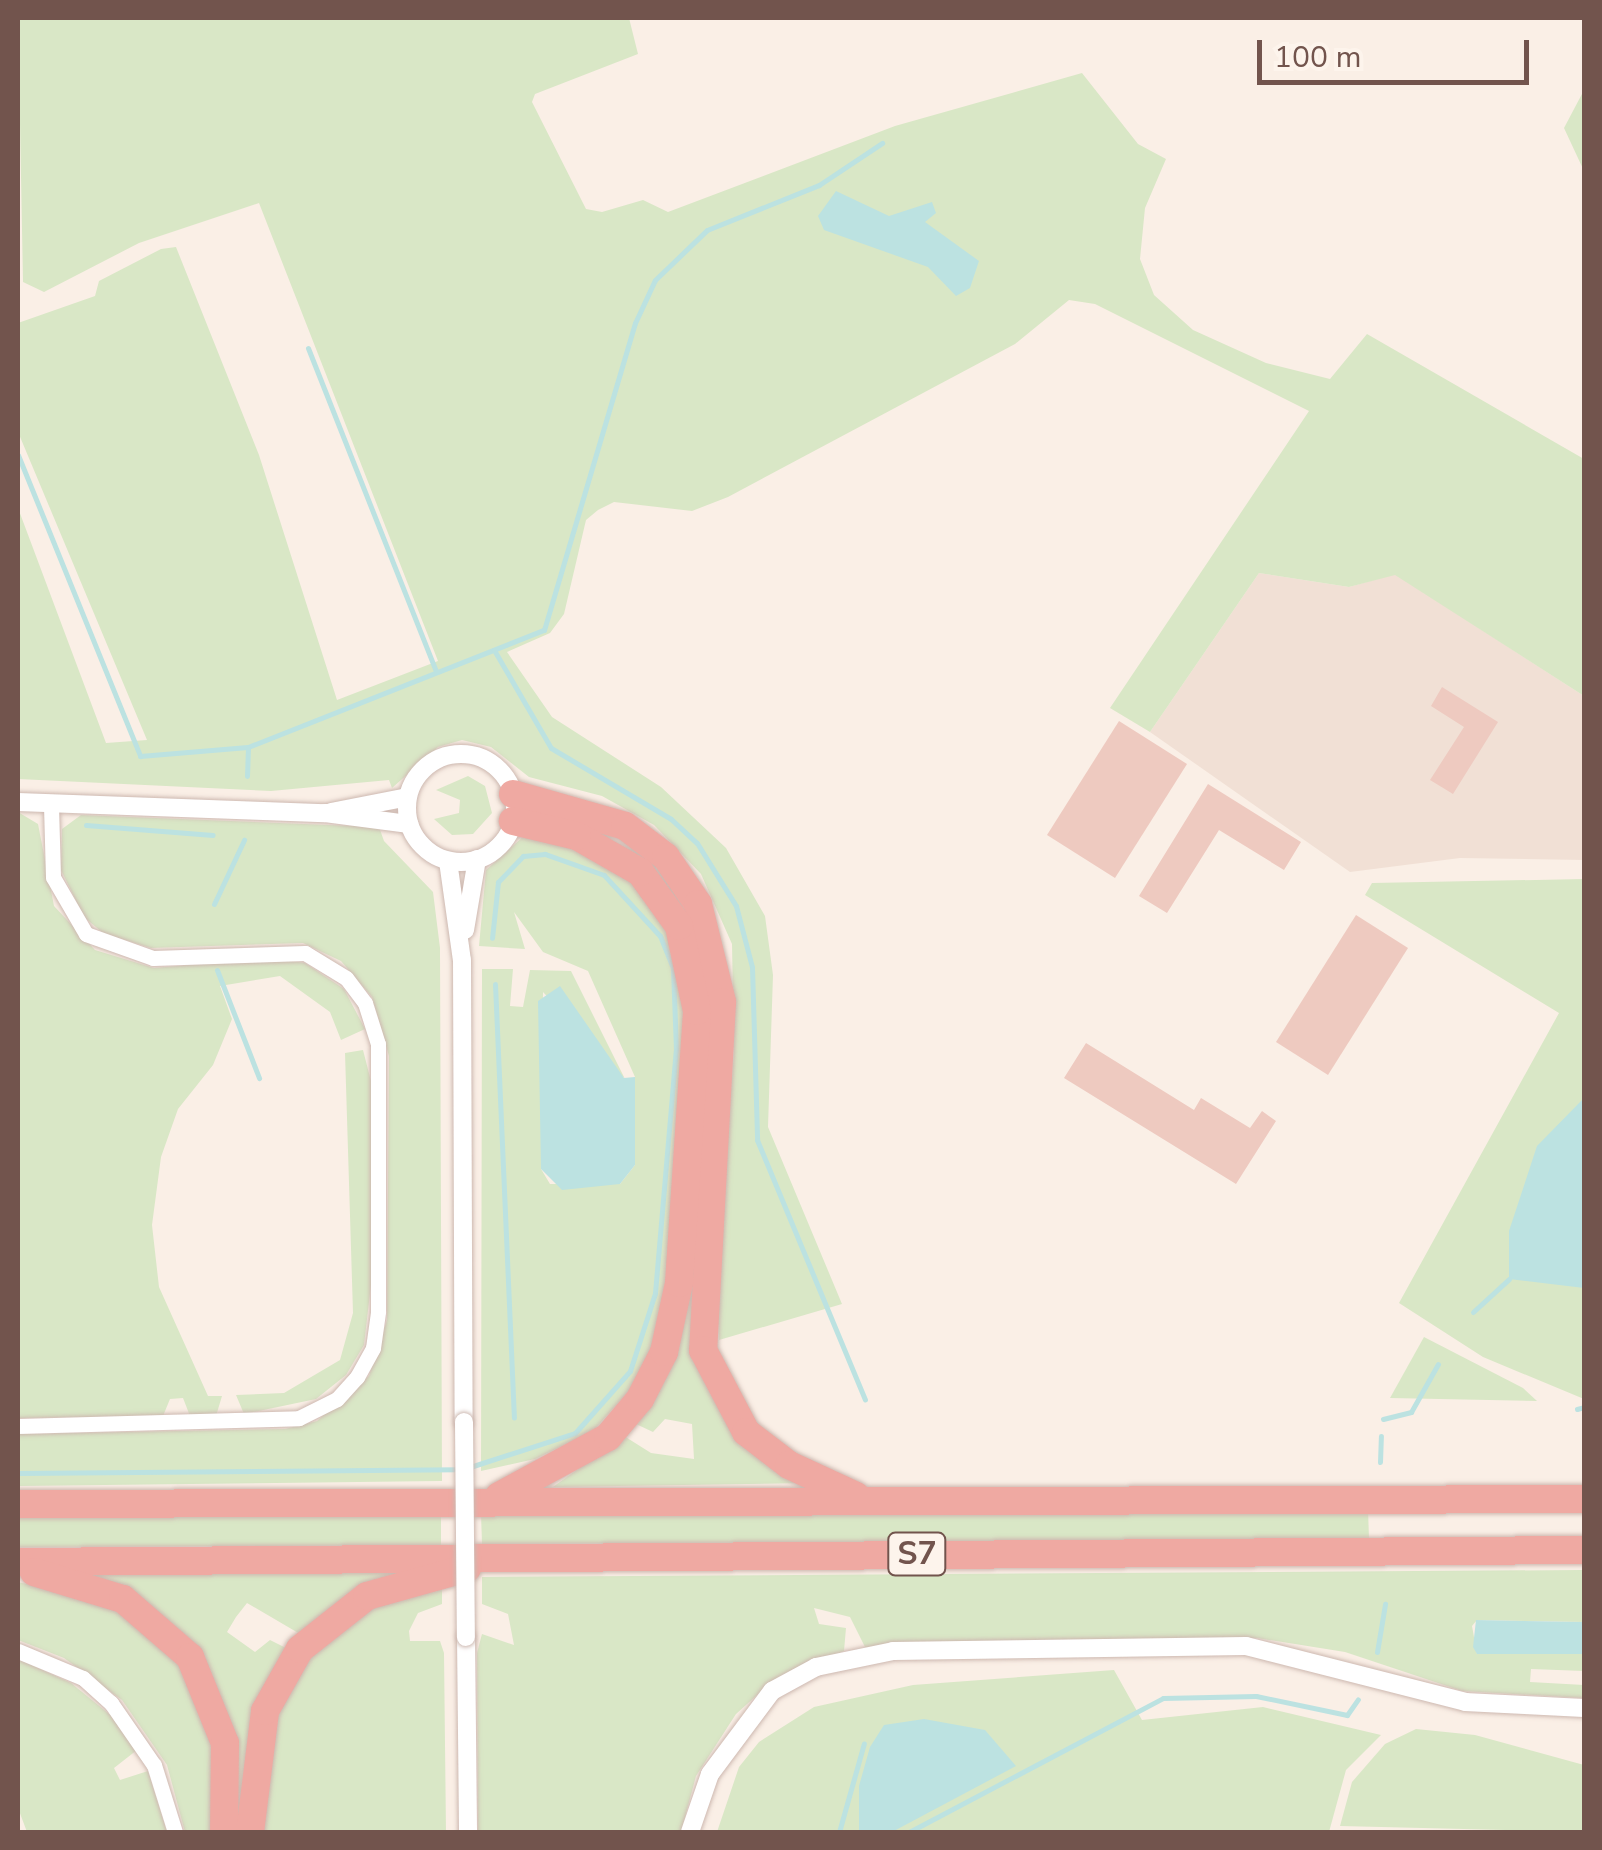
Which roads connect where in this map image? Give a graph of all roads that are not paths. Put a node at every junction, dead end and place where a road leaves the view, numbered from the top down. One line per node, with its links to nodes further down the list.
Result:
1 (408, 797): 4 (street); 5 (street); 6 (street)
2 (18, 802): 3 (street)
3 (51, 804): 5 (street); 10 (street)
4 (513, 808): 8 (street); 11 (highway); 12 (highway)
5 (326, 813): 6 (street)
6 (409, 824): 7 (street)
7 (448, 860): 8 (street); 9 (street)
8 (478, 860): 9 (street)
9 (462, 960): 23 (street, bridge)
10 (18, 1426)
11 (494, 1499): 12 (highway, S7); 14 (highway, S7)
12 (862, 1499): 13 (highway, S7)
13 (1584, 1500)
14 (18, 1504)
15 (1584, 1550): 16 (highway, S7)
16 (501, 1558): 17 (highway, S7); 22 (highway)
17 (18, 1565): 21 (highway)
18 (18, 1650): 20 (street)
19 (1584, 1708): 24 (street)
20 (175, 1832)
21 (224, 1832)
22 (250, 1832)
23 (468, 1832)
24 (690, 1832)

